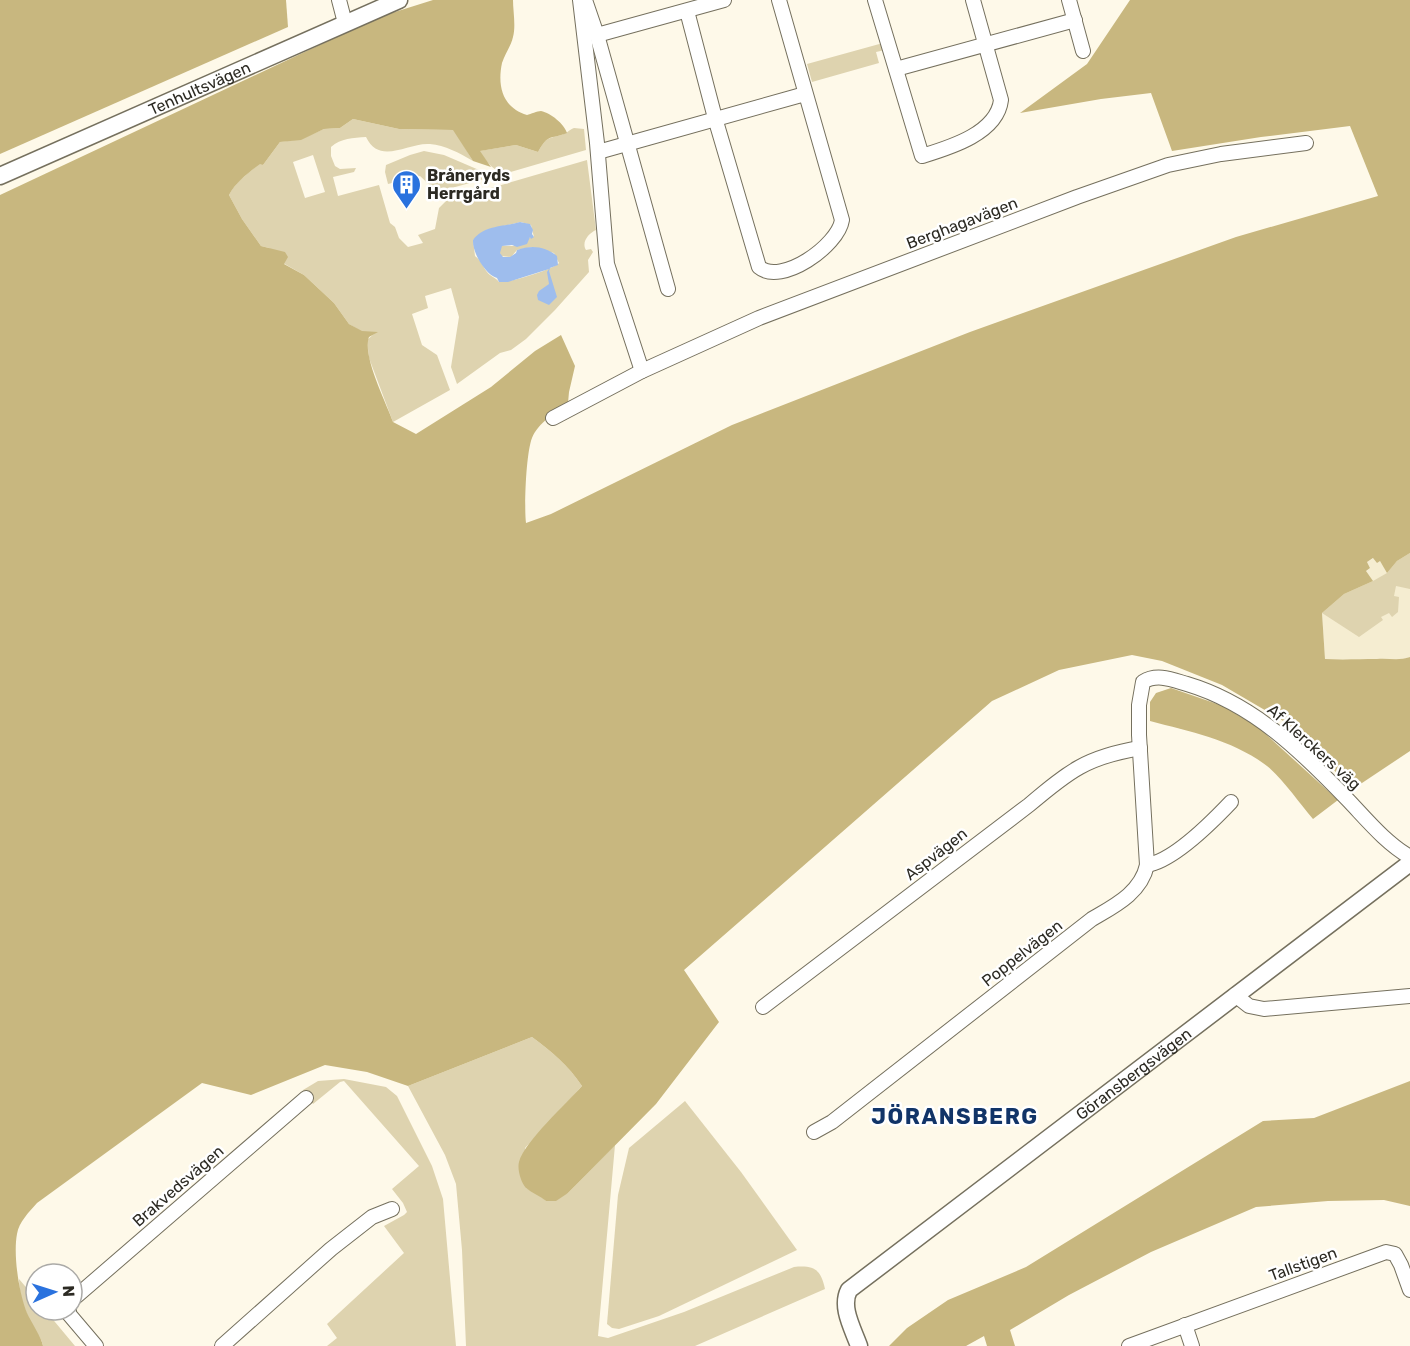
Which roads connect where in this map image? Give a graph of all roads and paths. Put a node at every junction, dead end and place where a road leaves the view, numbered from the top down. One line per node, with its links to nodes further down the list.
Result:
1 (339, 0): 12 (street)
2 (399, 0): 12 (street, Tenhultsvägen)
3 (580, 0): 21 (street)
4 (585, 0): 13 (street)
5 (724, 0): 10 (street)
6 (779, 0): 17 (street)
7 (876, 0): 16 (street)
8 (972, 0): 14 (street)
9 (1069, 0): 11 (street)
10 (687, 11): 13 (street); 18 (street)
11 (1075, 21): 14 (street); 15 (street)
12 (345, 23): 22 (street, Tenhultsvägen)
13 (597, 35): 20 (street)
14 (985, 45): 16 (street); 16 (street)
15 (1083, 51)
16 (896, 69)
17 (805, 94): 18 (street); 18 (street)
18 (715, 118): 20 (street)
19 (1306, 143): 24 (street, Berghagavägen)
20 (627, 144): 21 (street); 23 (street)
21 (598, 152): 24 (street)
22 (0, 176)
23 (668, 289)
24 (642, 371): 25 (street, Berghagavägen)
25 (553, 418)
26 (1140, 748): 28 (street, Af Klerckers väg); 30 (street); 33 (street, Aspvägen)
27 (1231, 802): 30 (street)
28 (1410, 857)
29 (1410, 863): 31 (street, Göransbergsvägen)
30 (1147, 865): 35 (street, Poppelvägen)
31 (1235, 995): 32 (street); 43 (street, Göransbergsvägen)
32 (1410, 996)
33 (763, 1007)
34 (306, 1098): 37 (street, Brakvedsvägen)
35 (814, 1132)
36 (392, 1209): 42 (street)
37 (84, 1290)
38 (1410, 1290): 40 (street, Tallstigen)
39 (76, 1322): 41 (street)
40 (1185, 1325): 44 (street, Tallstigen); 45 (street)
41 (96, 1346)
42 (222, 1346)
43 (859, 1346)
44 (1129, 1346)
45 (1192, 1346)

